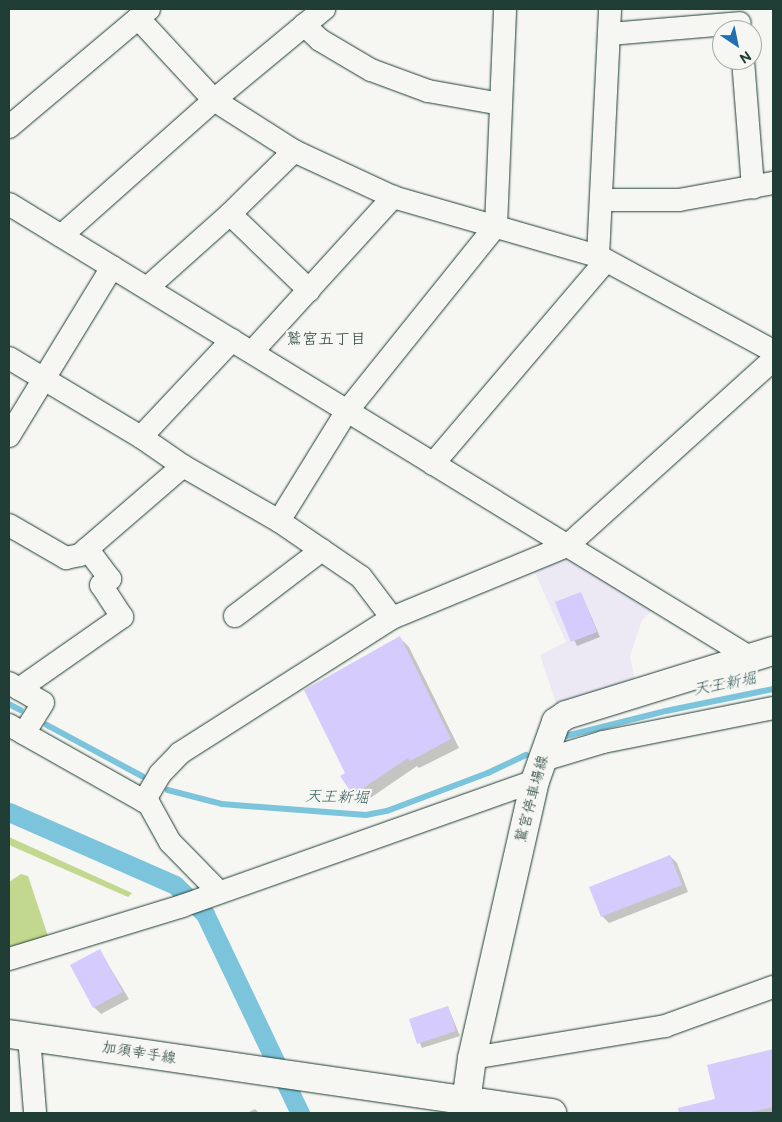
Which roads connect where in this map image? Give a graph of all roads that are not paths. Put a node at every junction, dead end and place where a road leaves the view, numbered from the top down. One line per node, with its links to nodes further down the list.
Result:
1 (324, 9): 6 (street)
2 (505, 9): 10 (street)
3 (610, 9): 7 (street)
4 (144, 13): 9 (street); 11 (street)
5 (712, 24): 7 (street)
6 (304, 25): 9 (street); 10 (street)
7 (609, 34): 15 (street)
8 (745, 70): 13 (street)
9 (214, 100): 12 (street); 19 (street)
10 (501, 104): 18 (street)
11 (9, 127)
12 (294, 151): 14 (street); 17 (street)
13 (763, 185): 15 (street)
14 (393, 197): 18 (street); 23 (street)
15 (602, 200): 20 (street)
16 (9, 204): 19 (street)
17 (230, 214): 22 (street); 23 (street)
18 (496, 226): 20 (street); 30 (street)
19 (61, 236): 21 (street)
20 (602, 259): 26 (street); 33 (street)
21 (112, 267): 22 (street); 29 (street)
22 (147, 288): 24 (street)
23 (309, 290): 25 (street)
24 (232, 340): 25 (street); 32 (street)
25 (252, 352): 30 (street)
26 (773, 352)
27 (9, 358): 29 (street)
28 (773, 360): 37 (street)
29 (43, 379): 31 (street); 32 (street)
30 (347, 411): 33 (street); 35 (street)
31 (9, 436)
32 (140, 437): 34 (street)
33 (433, 464): 37 (street)
34 (183, 466): 35 (street); 38 (street)
35 (279, 521): 39 (street)
36 (9, 525): 38 (street)
37 (567, 546): 41 (street); 42 (street)
38 (87, 549): 43 (street)
39 (322, 550): 40 (street); 41 (street)
40 (235, 616)
41 (392, 618): 47 (street)
42 (762, 655): 46 (main road, 鷲宮停車場線)
43 (14, 686): 45 (street)
44 (773, 708): 46 (street)
45 (16, 729): 47 (street)
46 (537, 771): 48 (street); 52 (main road, 鷲宮停車場線)
47 (144, 802): 48 (street)
48 (213, 895): 49 (street)
49 (9, 959)
50 (773, 988): 52 (street)
51 (19, 1035): 53 (main road, 加須幸手線); 54 (street)
52 (472, 1058): 53 (main road, 鷲宮停車場線)
53 (466, 1102): 55 (main road, 加須幸手線)
54 (36, 1113)
55 (552, 1113)

